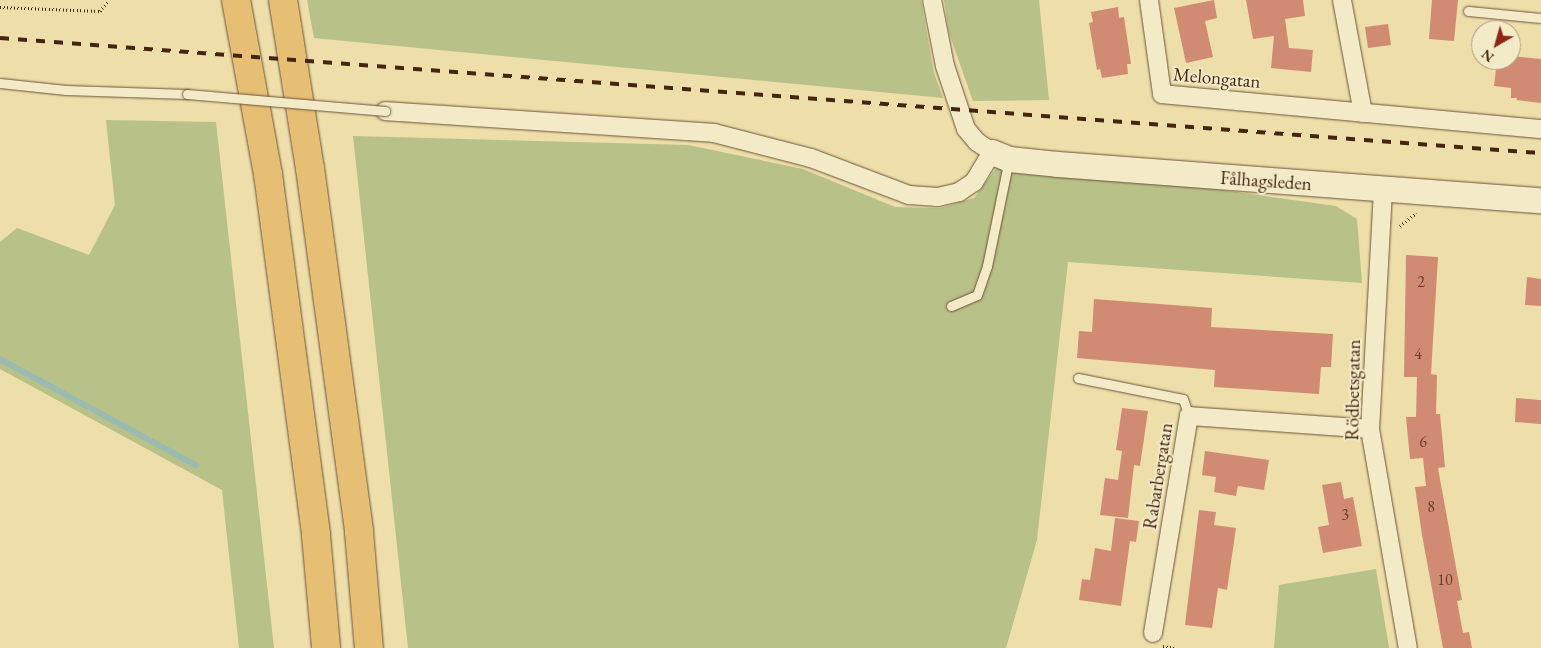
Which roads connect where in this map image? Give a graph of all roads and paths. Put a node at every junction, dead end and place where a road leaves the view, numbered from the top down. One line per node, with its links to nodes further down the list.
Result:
1 (109, 0): 7 (path)
2 (236, 0): 24 (highway)
3 (283, 0): 25 (highway)
4 (932, 0): 14 (street)
5 (1148, 0): 12 (street, Melongatan)
6 (1342, 0): 12 (street)
7 (0, 7)
8 (1468, 11): 9 (lane)
9 (1541, 18)
10 (0, 83): 11 (lane, bridge)
11 (385, 111): 14 (street)
12 (1363, 113): 13 (street, Melongatan)
13 (1541, 129)
14 (1001, 155): 15 (street, Fålhagsleden); 19 (lane)
15 (1383, 190): 16 (street, Fålhagsleden); 18 (street, Rödbetsgatan)
16 (1541, 200)
17 (1425, 213): 18 (path)
18 (1380, 243): 22 (street, Rödbetsgatan)
19 (951, 306)
20 (1078, 378): 21 (lane)
21 (1189, 416): 22 (street, Rabarbergatan); 23 (street, Rabarbergatan)
22 (1370, 429): 26 (street, Rödbetsgatan)
23 (1153, 633)
24 (326, 648)
25 (369, 648)
26 (1408, 648)

